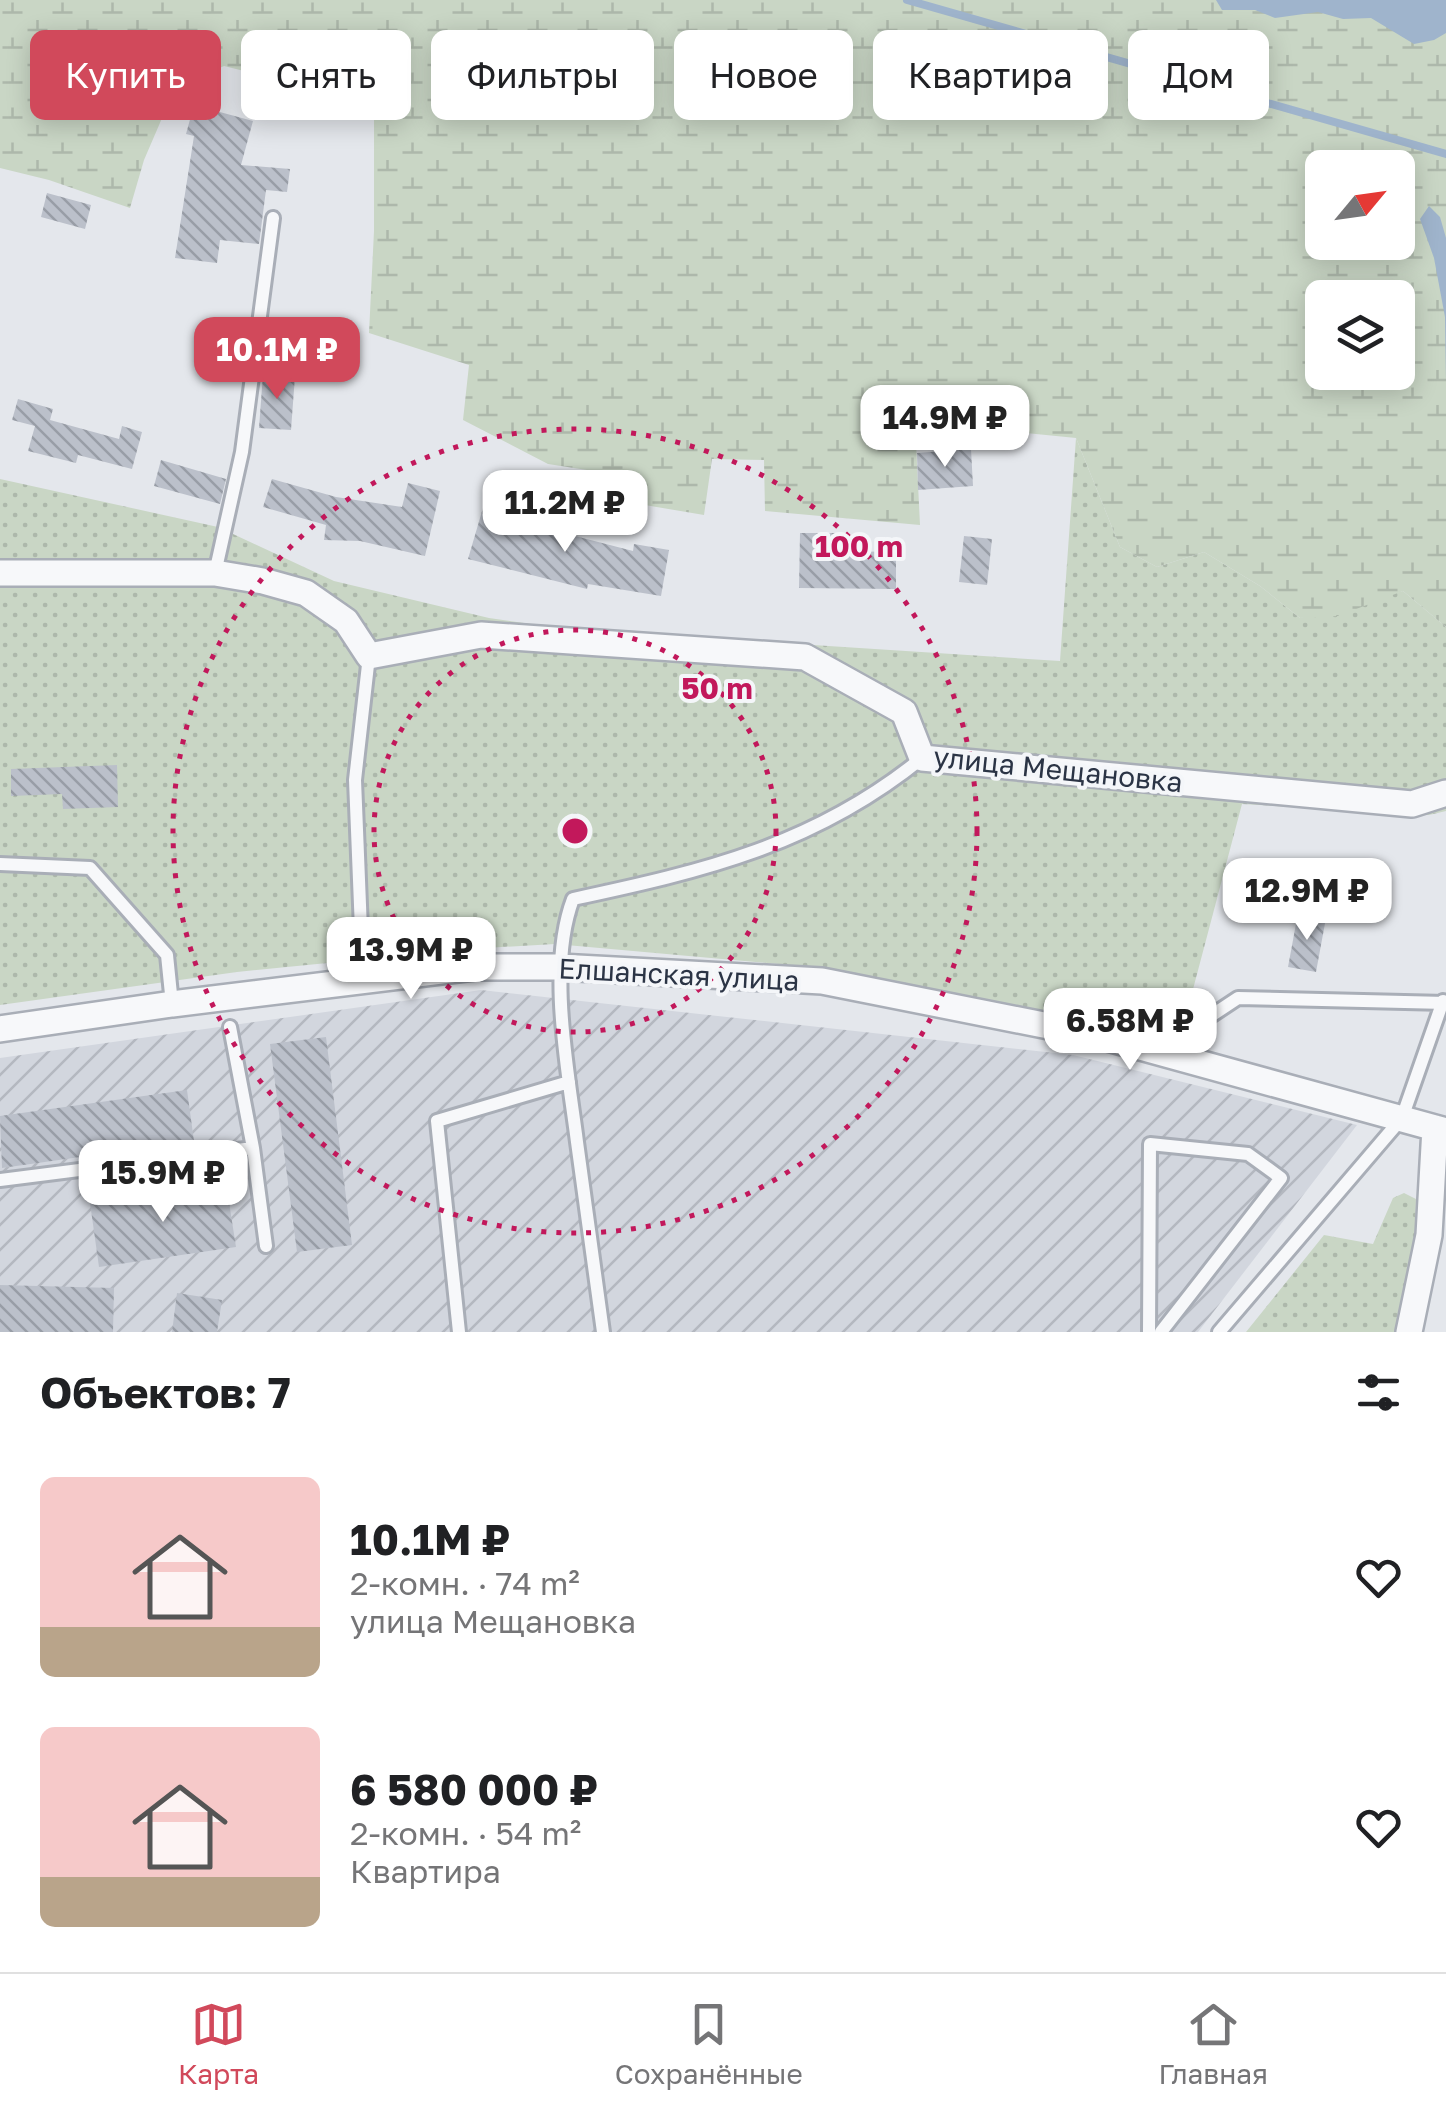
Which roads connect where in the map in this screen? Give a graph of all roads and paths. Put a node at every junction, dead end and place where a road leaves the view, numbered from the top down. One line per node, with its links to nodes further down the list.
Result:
1 (273, 218): 3 (lane)
2 (0, 573): 3 (street)
3 (214, 573): 4 (street)
4 (369, 656): 5 (street, улица Мещановка); 9 (lane)
5 (922, 758): 6 (street, улица Мещановка); 8 (lane)
6 (1446, 793)
7 (0, 864): 11 (lane)
8 (559, 968): 9 (street, Елшанская улица); 14 (street, Елшанская улица); 15 (lane)
9 (363, 980): 11 (street, Елшанская улица)
10 (1444, 1002): 14 (lane); 16 (lane)
11 (172, 1004): 13 (street, Елшанская улица)
12 (230, 1027): 18 (lane)
13 (0, 1029)
14 (1156, 1052): 16 (street, Елшанская улица)
15 (569, 1082): 21 (lane); 22 (lane)
16 (1402, 1118): 17 (street, Елшанская улица); 25 (lane)
17 (1440, 1130): 26 (street)
18 (253, 1148): 19 (lane); 20 (lane)
19 (0, 1180)
20 (266, 1246)
21 (460, 1332)
22 (603, 1332)
23 (1149, 1332): 24 (lane)
24 (1162, 1332)
25 (1219, 1332)
26 (1409, 1332)

